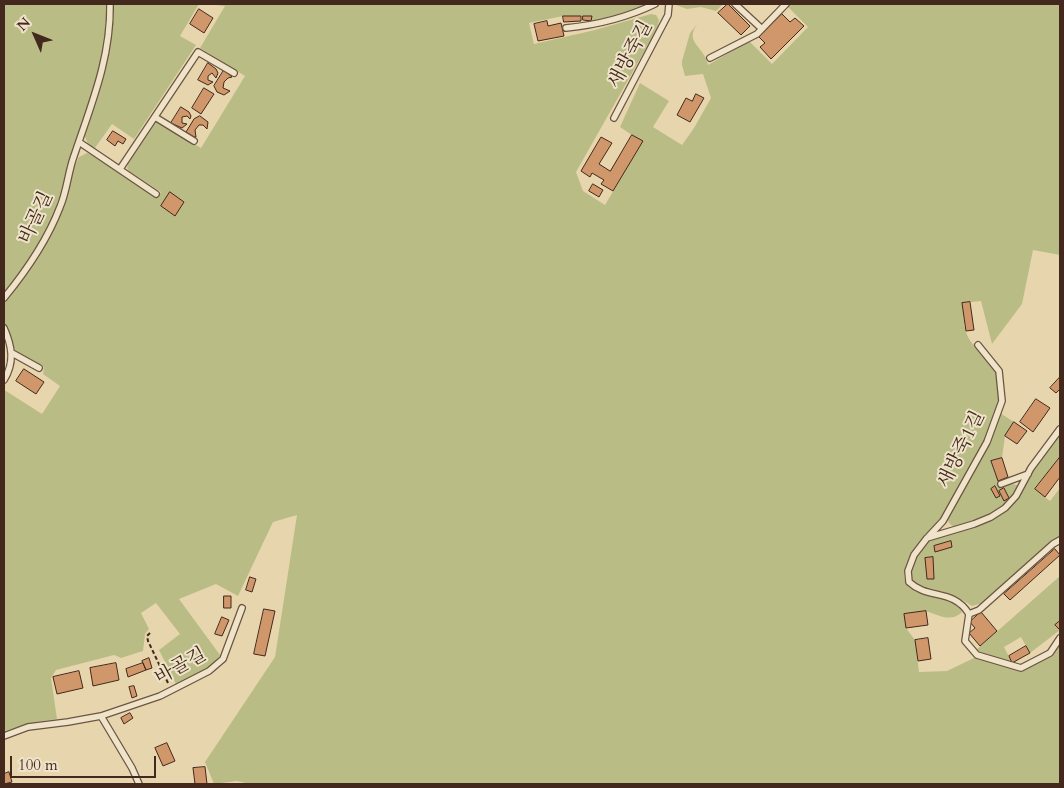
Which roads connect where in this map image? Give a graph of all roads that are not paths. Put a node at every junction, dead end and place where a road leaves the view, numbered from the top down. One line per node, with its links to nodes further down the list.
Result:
1 (110, 4): 13 (lane, 바골길)
2 (655, 4): 6 (lane, 새방죽길)
3 (669, 4): 11 (lane, 새방죽길)
4 (735, 4): 7 (lane)
5 (786, 4): 7 (lane)
6 (566, 28)
7 (762, 29): 8 (lane)
8 (710, 58)
9 (234, 73): 10 (lane)
10 (155, 116): 12 (lane); 14 (lane)
11 (614, 118)
12 (194, 141)
13 (79, 142): 14 (lane); 16 (lane, 바골길)
14 (120, 169): 15 (lane)
15 (156, 194)
16 (4, 298)
17 (4, 328): 19 (lane)
18 (978, 344): 25 (lane, 새방죽1길)
19 (12, 353): 20 (lane); 21 (lane)
20 (39, 368)
21 (4, 380)
22 (1060, 428): 23 (lane)
23 (1028, 474): 24 (lane); 25 (lane)
24 (1001, 484)
25 (927, 538): 28 (lane, 새방죽1길)
26 (1060, 540): 28 (lane)
27 (242, 608): 30 (lane, 바골길)
28 (969, 614): 29 (lane)
29 (1060, 638)
30 (101, 716): 31 (lane, 바골길); 32 (lane)
31 (4, 736)
32 (139, 784)

